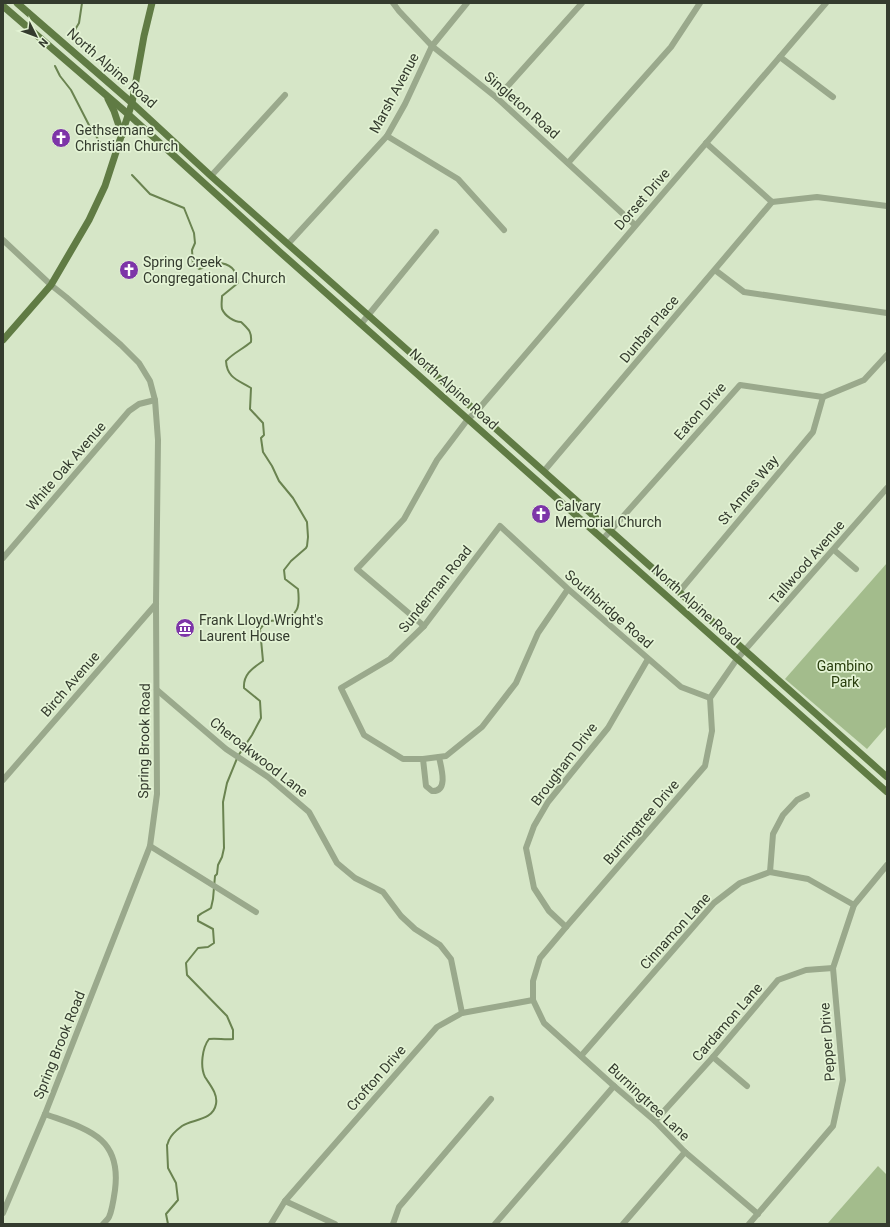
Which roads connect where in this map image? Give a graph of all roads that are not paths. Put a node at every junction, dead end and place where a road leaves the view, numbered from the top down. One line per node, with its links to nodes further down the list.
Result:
1 (17, 3): 15 (main road, North Alpine Road)
2 (152, 3): 15 (main road)
3 (393, 3): 9 (street, Singleton Road)
4 (467, 3): 9 (street, Marsh Avenue)
5 (582, 3): 14 (street)
6 (700, 3): 20 (street)
7 (826, 3): 10 (street, Dorset Drive)
8 (3, 6): 11 (main road, North Alpine Road)
9 (432, 46): 14 (street, Singleton Road); 18 (street, Marsh Avenue)
10 (780, 57): 13 (street); 19 (street, Dorset Drive)
11 (106, 95): 16 (main road, North Alpine Road); 17 (main road)
12 (285, 95): 21 (street)
13 (833, 97)
14 (497, 98): 20 (street, Singleton Road)
15 (132, 103): 16 (main road); 21 (main road, North Alpine Road)
16 (128, 114): 17 (main road); 33 (main road, North Alpine Road)
17 (122, 135): 30 (main road)
18 (387, 136): 25 (street); 28 (street, Marsh Avenue)
19 (706, 144): 22 (street); 24 (street, Dorset Drive)
20 (568, 163): 24 (street, Singleton Road)
21 (211, 176): 28 (main road, North Alpine Road)
22 (772, 202): 23 (street); 29 (street, Dunbar Place)
23 (887, 206)
24 (635, 225): 38 (street, Dorset Drive)
25 (504, 230)
26 (436, 232): 32 (street)
27 (3, 240): 30 (street, Spring Brook Road)
28 (288, 244): 32 (main road, North Alpine Road)
29 (715, 270): 31 (street); 40 (street, Dunbar Place)
30 (51, 285): 34 (main road); 37 (street, Spring Brook Road)
31 (887, 313)
32 (368, 314): 33 (street); 38 (main road, North Alpine Road)
33 (361, 324): 39 (main road, North Alpine Road)
34 (3, 340)
35 (887, 355): 36 (street)
36 (823, 397): 43 (street, Eaton Drive); 49 (street, St Annes Way)
37 (155, 400): 46 (street, White Oak Avenue); 50 (street, Spring Brook Road)
38 (476, 411): 39 (street, Dorset Drive); 40 (main road, North Alpine Road)
39 (468, 419): 44 (main road, North Alpine Road); 51 (street, Dorset Drive)
40 (544, 471): 43 (main road, North Alpine Road)
41 (887, 488): 45 (street, Tallwood Avenue)
42 (500, 526): 48 (street, Southbridge Road); 51 (street, Sunderman Road)
43 (611, 531): 44 (street, Eaton Drive); 49 (main road, North Alpine Road)
44 (603, 539): 54 (main road, North Alpine Road)
45 (834, 550): 47 (street); 52 (street, Tallwood Avenue)
46 (3, 558)
47 (856, 569)
48 (568, 589): 53 (street, Southbridge Road); 57 (street, Sunderman Road)
49 (679, 592): 52 (main road, North Alpine Road)
50 (156, 604): 55 (street, Spring Brook Road); 60 (street, Birch Avenue)
51 (424, 626): 58 (street, Sunderman Road)
52 (745, 651): 54 (street); 59 (main road, North Alpine Road)
53 (648, 659): 56 (street, Southbridge Road); 69 (street, Brougham Drive)
54 (737, 659): 56 (street); 61 (main road, North Alpine Road)
55 (157, 690): 63 (street, Spring Brook Road); 72 (street, Cheroakwood Lane)
56 (710, 698): 69 (street, Burningtree Drive)
57 (439, 757): 58 (street, Sunderman Road); 58 (street)
58 (423, 759)
59 (887, 777)
60 (3, 780)
61 (887, 792)
62 (807, 795): 65 (street)
63 (150, 846): 68 (street); 78 (street, Spring Brook Road)
64 (887, 865): 66 (street, Pepper Drive)
65 (770, 872): 67 (street); 73 (street, Cinnamon Lane)
66 (885, 872): 67 (street, Pepper Drive)
67 (854, 905): 70 (street, Pepper Drive)
68 (256, 912)
69 (566, 927): 71 (street, Burningtree Drive)
70 (833, 968): 74 (street, Cardamon Lane); 83 (street, Pepper Drive)
71 (533, 1000): 72 (street, Crofton Drive); 73 (street, Burningtree Lane)
72 (462, 1013): 81 (street, Crofton Drive)
73 (581, 1056): 75 (street, Burningtree Lane)
74 (713, 1057): 76 (street); 79 (street, Cardamon Lane)
75 (614, 1086): 79 (street, Burningtree Lane); 88 (street)
76 (747, 1086)
77 (491, 1099): 87 (street)
78 (45, 1114): 82 (street, Spring Brook Road); 84 (street)
79 (655, 1121): 80 (street, Burningtree Lane)
80 (685, 1152): 83 (street, Burningtree Lane); 89 (street)
81 (285, 1201): 85 (street, Crofton Drive); 86 (street)
82 (3, 1212)
83 (758, 1214): 90 (street, Pepper Drive)
84 (103, 1224)
85 (271, 1224)
86 (335, 1224)
87 (393, 1224)
88 (495, 1224)
89 (623, 1224)
90 (749, 1224)

